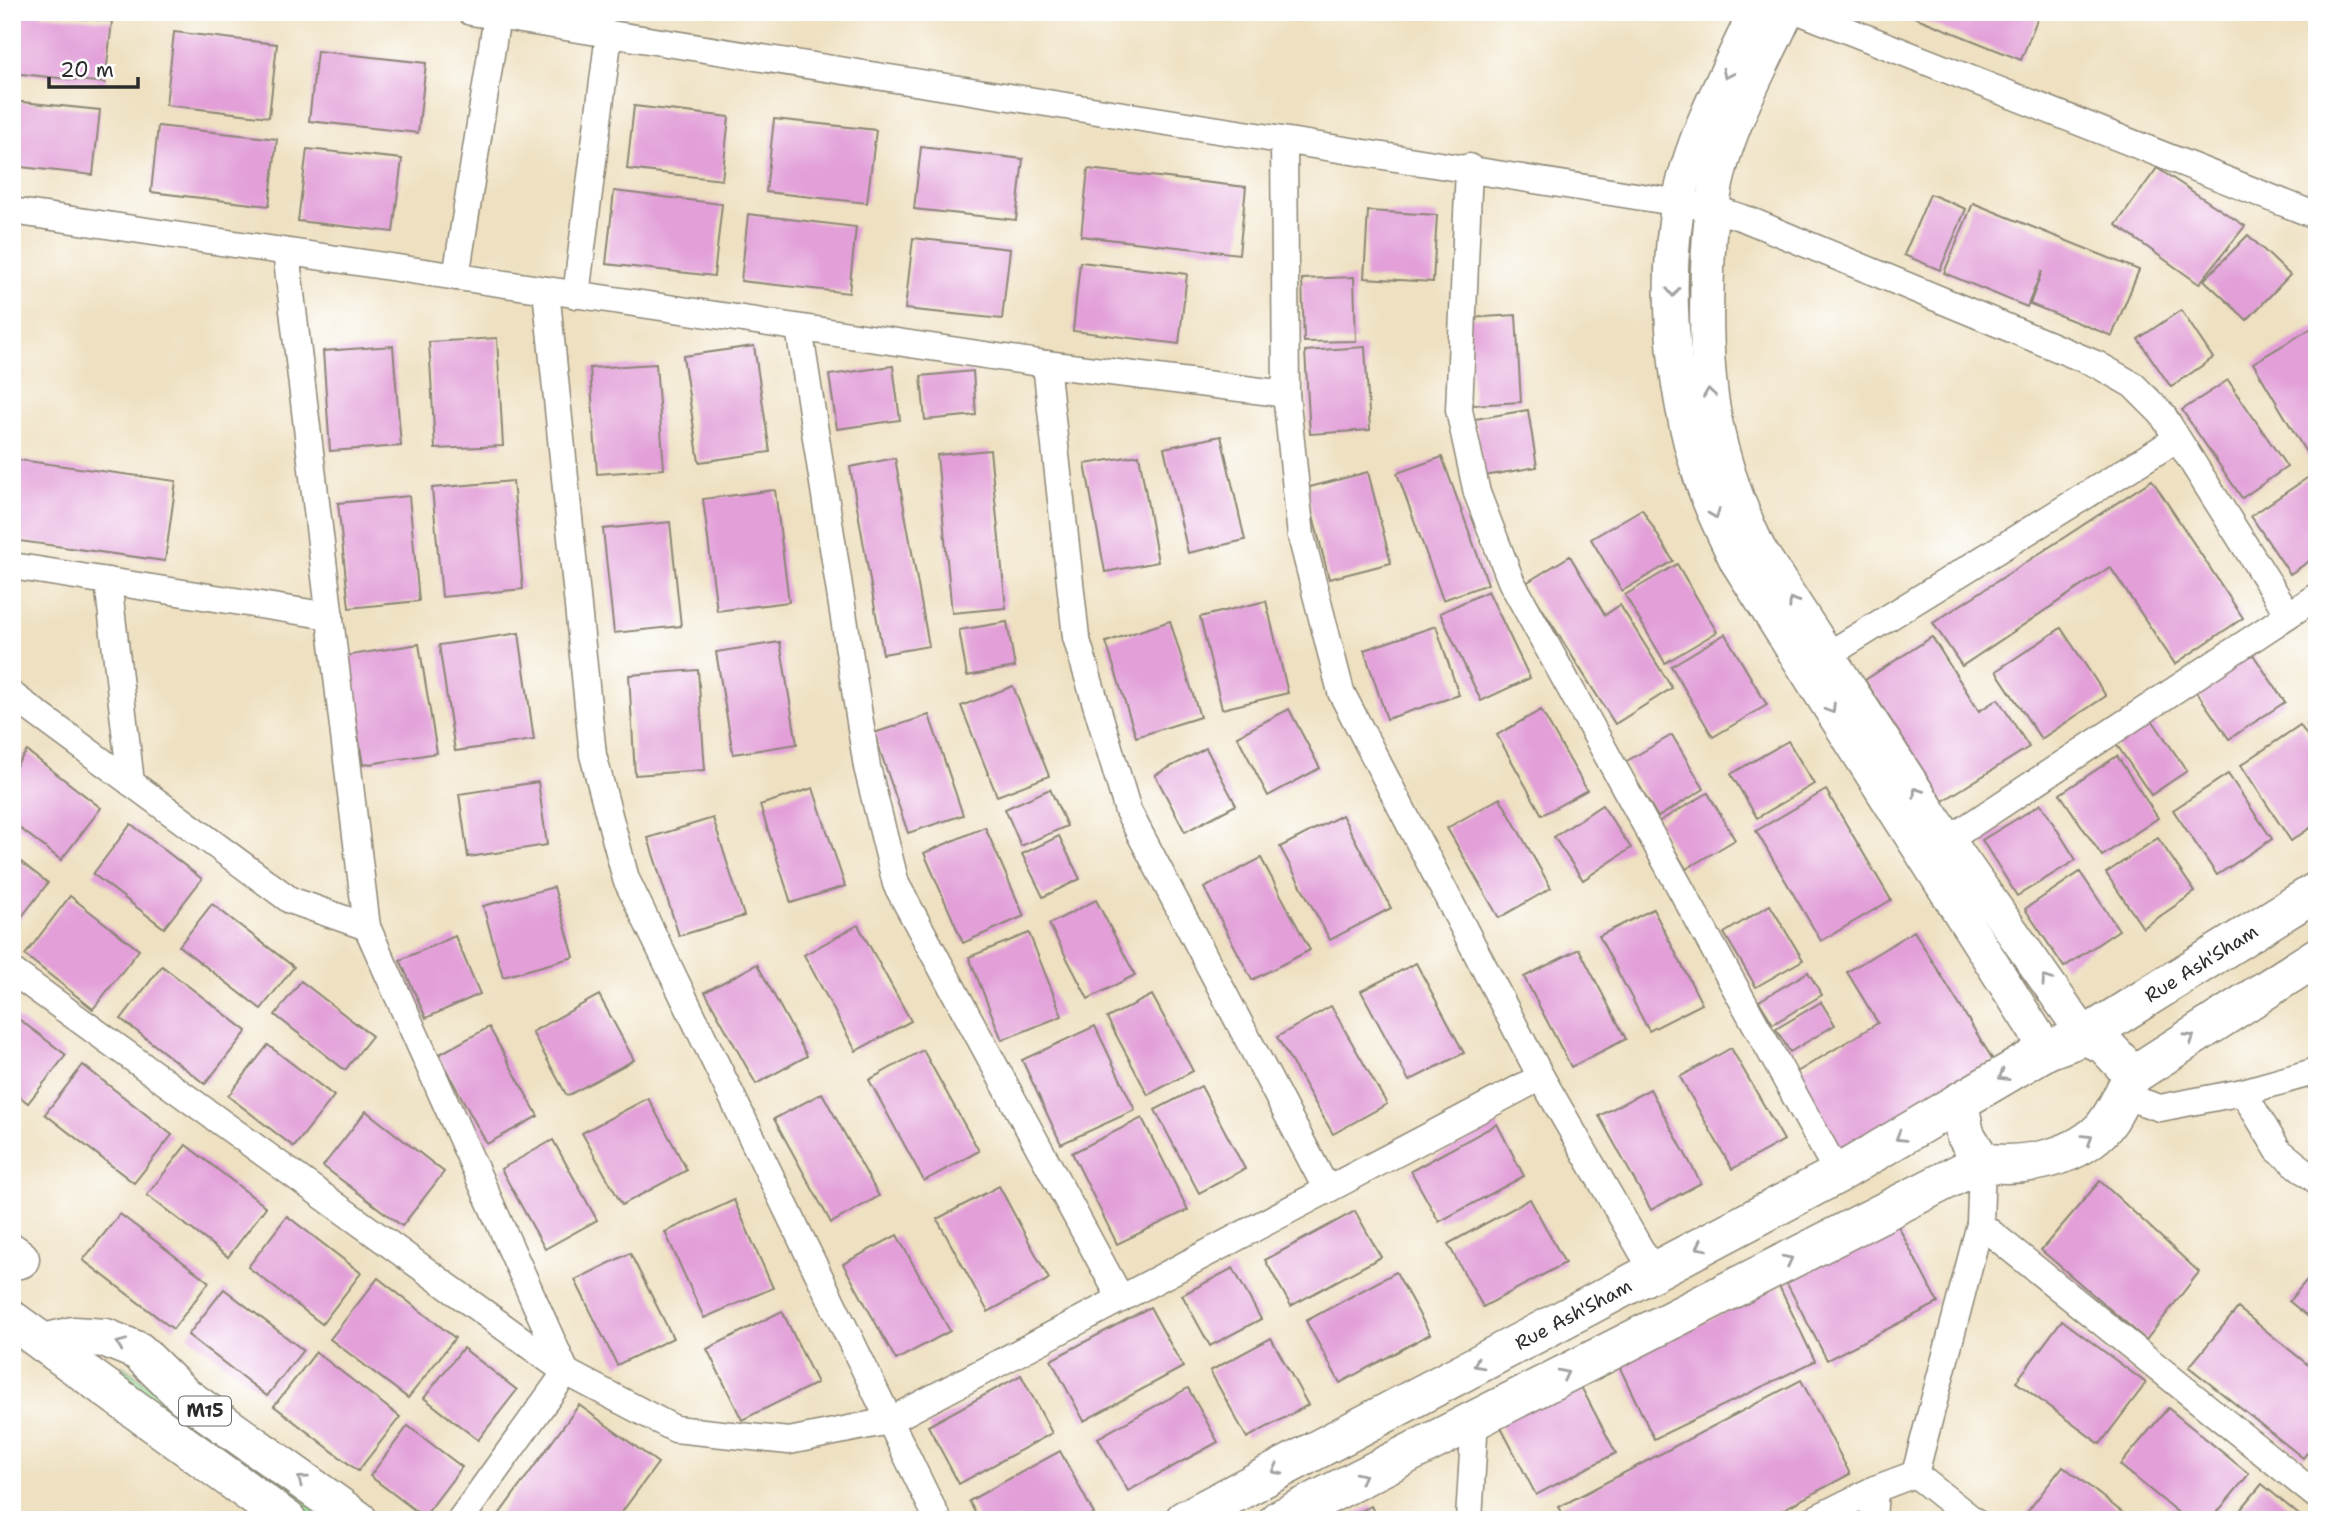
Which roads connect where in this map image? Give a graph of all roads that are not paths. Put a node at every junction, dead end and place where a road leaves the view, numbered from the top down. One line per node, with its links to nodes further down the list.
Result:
1 (1755, 12): 8 (street, one-way to 8)
2 (1787, 12): 9 (street)
3 (1801, 12): 11 (street)
4 (484, 14): 5 (street); 13 (street)
5 (609, 34): 6 (street); 15 (street)
6 (1284, 141): 7 (street); 18 (street)
7 (1469, 167): 8 (street); 41 (street)
8 (1679, 202): 9 (street); 34 (street, one-way to 34)
9 (1712, 208): 19 (street); 25 (street, one-way to 9)
10 (12, 211): 12 (street)
11 (2315, 218)
12 (286, 252): 13 (street); 24 (street)
13 (456, 277): 14 (street)
14 (546, 290): 15 (street); 51 (street)
15 (576, 295): 16 (street)
16 (799, 328): 17 (street); 46 (street)
17 (1046, 364): 18 (street); 43 (street)
18 (1286, 394): 36 (street)
19 (2177, 439): 23 (street); 25 (street)
20 (12, 566): 21 (street)
21 (108, 581): 24 (street); 27 (street)
22 (2317, 596): 23 (street)
23 (2288, 614): 28 (street)
24 (330, 616): 30 (street)
25 (1828, 655): 28 (street, one-way to 25)
26 (12, 695): 27 (street)
27 (131, 783): 30 (street)
28 (1948, 839): 33 (street, one-way to 28)
29 (2317, 891): 33 (main road, Rue Ash'Sham)
30 (368, 927): 49 (street)
31 (2317, 957): 37 (main road, one-way to 31)
32 (12, 971): 49 (street)
33 (2085, 1036): 34 (main road, Rue Ash'Sham); 37 (main road)
34 (2047, 1050): 39 (main road, Rue Ash'Sham, one-way to 39)
35 (2317, 1072): 38 (street)
36 (1541, 1077): 43 (street); 45 (street)
37 (2127, 1085): 38 (street); 40 (main road, one-way to 37)
38 (2243, 1091): 42 (street)
39 (1959, 1102): 40 (main road); 41 (main road, Rue Ash'Sham, one-way to 41)
40 (1982, 1162): 44 (street); 50 (main road, one-way to 40)
41 (1838, 1174): 45 (main road, Rue Ash'Sham, one-way to 45)
42 (2317, 1181)
43 (1327, 1190): 46 (street)
44 (1980, 1224): 52 (street); 54 (street)
45 (1653, 1271): 59 (main road, Rue Ash'Sham, one-way to 59)
46 (1121, 1299): 51 (street)
47 (12, 1320): 48 (main road, M15)
48 (44, 1343): 55 (main road, M15); 56 (main road, M15, one-way to 48)
49 (566, 1372): 51 (street); 57 (street)
50 (1475, 1419): 60 (main road, one-way to 50); 61 (street)
51 (890, 1421): 58 (street)
52 (1914, 1474): 53 (street); 64 (street)
53 (1875, 1489): 62 (street); 63 (street)
54 (2317, 1496)
55 (287, 1520)
56 (358, 1520)
57 (460, 1520)
58 (938, 1520)
59 (1184, 1520)
60 (1278, 1520)
61 (1469, 1520)
62 (1813, 1520)
63 (1873, 1520)
64 (1973, 1520)

